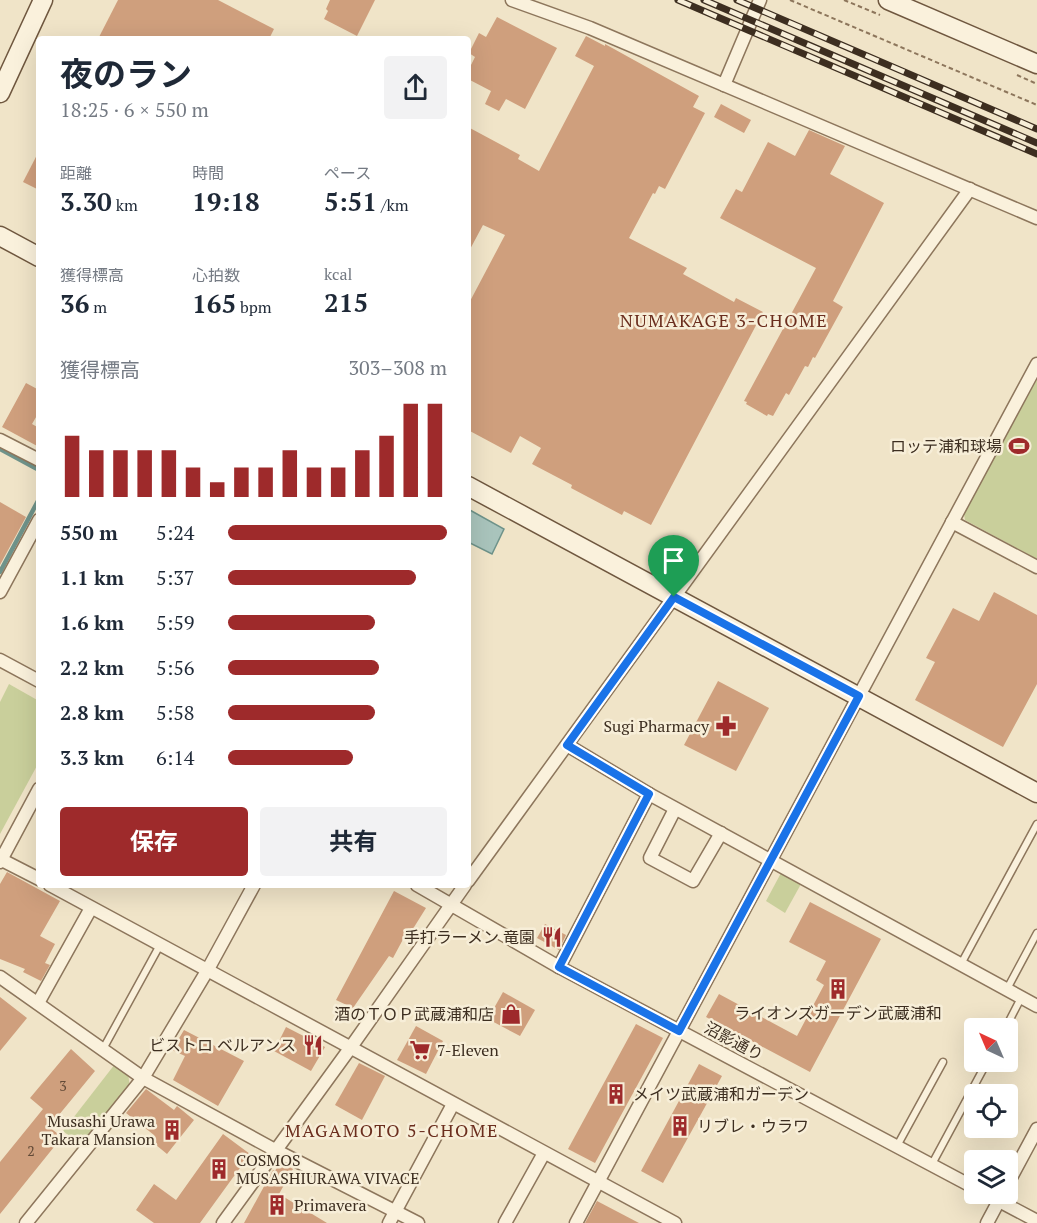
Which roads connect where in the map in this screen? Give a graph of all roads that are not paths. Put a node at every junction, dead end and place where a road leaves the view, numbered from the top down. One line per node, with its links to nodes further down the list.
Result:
1 (43, 0): 5 (street)
2 (512, 0): 7 (street)
3 (760, 0): 7 (street)
4 (888, 0): 6 (street)
5 (8, 53): 8 (street)
6 (1037, 64)
7 (724, 85): 9 (street)
8 (0, 93)
9 (970, 189): 10 (street); 21 (street)
10 (1037, 218)
11 (0, 236): 12 (street)
12 (36, 255)
13 (1037, 364): 17 (street)
14 (0, 440): 15 (street)
15 (36, 458)
16 (471, 488): 21 (street)
17 (952, 522): 19 (street); 24 (street)
18 (36, 526): 20 (street)
19 (1037, 567)
20 (0, 592)
21 (674, 597): 24 (street); 25 (street)
22 (0, 660): 23 (street)
23 (36, 679)
24 (859, 696): 26 (street); 33 (street)
25 (567, 745): 27 (street); 34 (street)
26 (1037, 793)
27 (649, 794): 29 (street); 45 (street)
28 (36, 795): 32 (street)
29 (675, 809): 31 (street); 31 (street)
30 (1037, 824): 44 (lane)
31 (721, 833): 33 (street)
32 (0, 861): 35 (street)
33 (771, 861): 44 (street); 53 (street)
34 (471, 877)
35 (36, 878)
36 (55, 888): 41 (street)
37 (252, 888): 46 (street)
38 (423, 888): 40 (street, 沼影通り)
39 (463, 888): 40 (street)
40 (452, 904): 45 (street, 沼影通り); 54 (street)
41 (91, 908): 43 (street); 50 (street)
42 (1037, 933): 48 (lane)
43 (160, 945): 46 (street); 55 (lane)
44 (961, 965): 48 (street)
45 (559, 967): 53 (street, 沼影通り)
46 (207, 971): 54 (street); 58 (street)
47 (0, 977): 50 (street)
48 (1007, 990): 49 (street)
49 (1021, 998): 51 (street); 52 (lane)
50 (39, 1003): 55 (street)
51 (1037, 1006)
52 (1011, 1018)
53 (679, 1031): 61 (street, 沼影通り); 66 (street)
54 (351, 1047): 59 (street); 62 (street)
55 (103, 1050): 58 (street)
56 (943, 1062): 61 (lane)
57 (982, 1072): 65 (lane)
58 (143, 1078): 62 (street); 72 (street)
59 (453, 1104): 63 (street); 70 (street)
60 (1037, 1129): 64 (street)
61 (896, 1146): 65 (street, 沼影通り)
62 (275, 1150): 70 (street); 73 (street)
63 (544, 1153): 66 (street); 76 (street)
64 (1018, 1164)
65 (932, 1165): 67 (street, 沼影通り)
66 (598, 1182): 77 (street); 78 (street)
67 (964, 1182)
68 (996, 1204): 79 (street)
69 (1010, 1204): 71 (street)
70 (396, 1211): 74 (street); 75 (street)
71 (1035, 1221)
72 (30, 1222)
73 (223, 1223)
74 (389, 1223)
75 (418, 1223)
76 (505, 1223)
77 (576, 1223)
78 (675, 1223)
79 (987, 1223)

